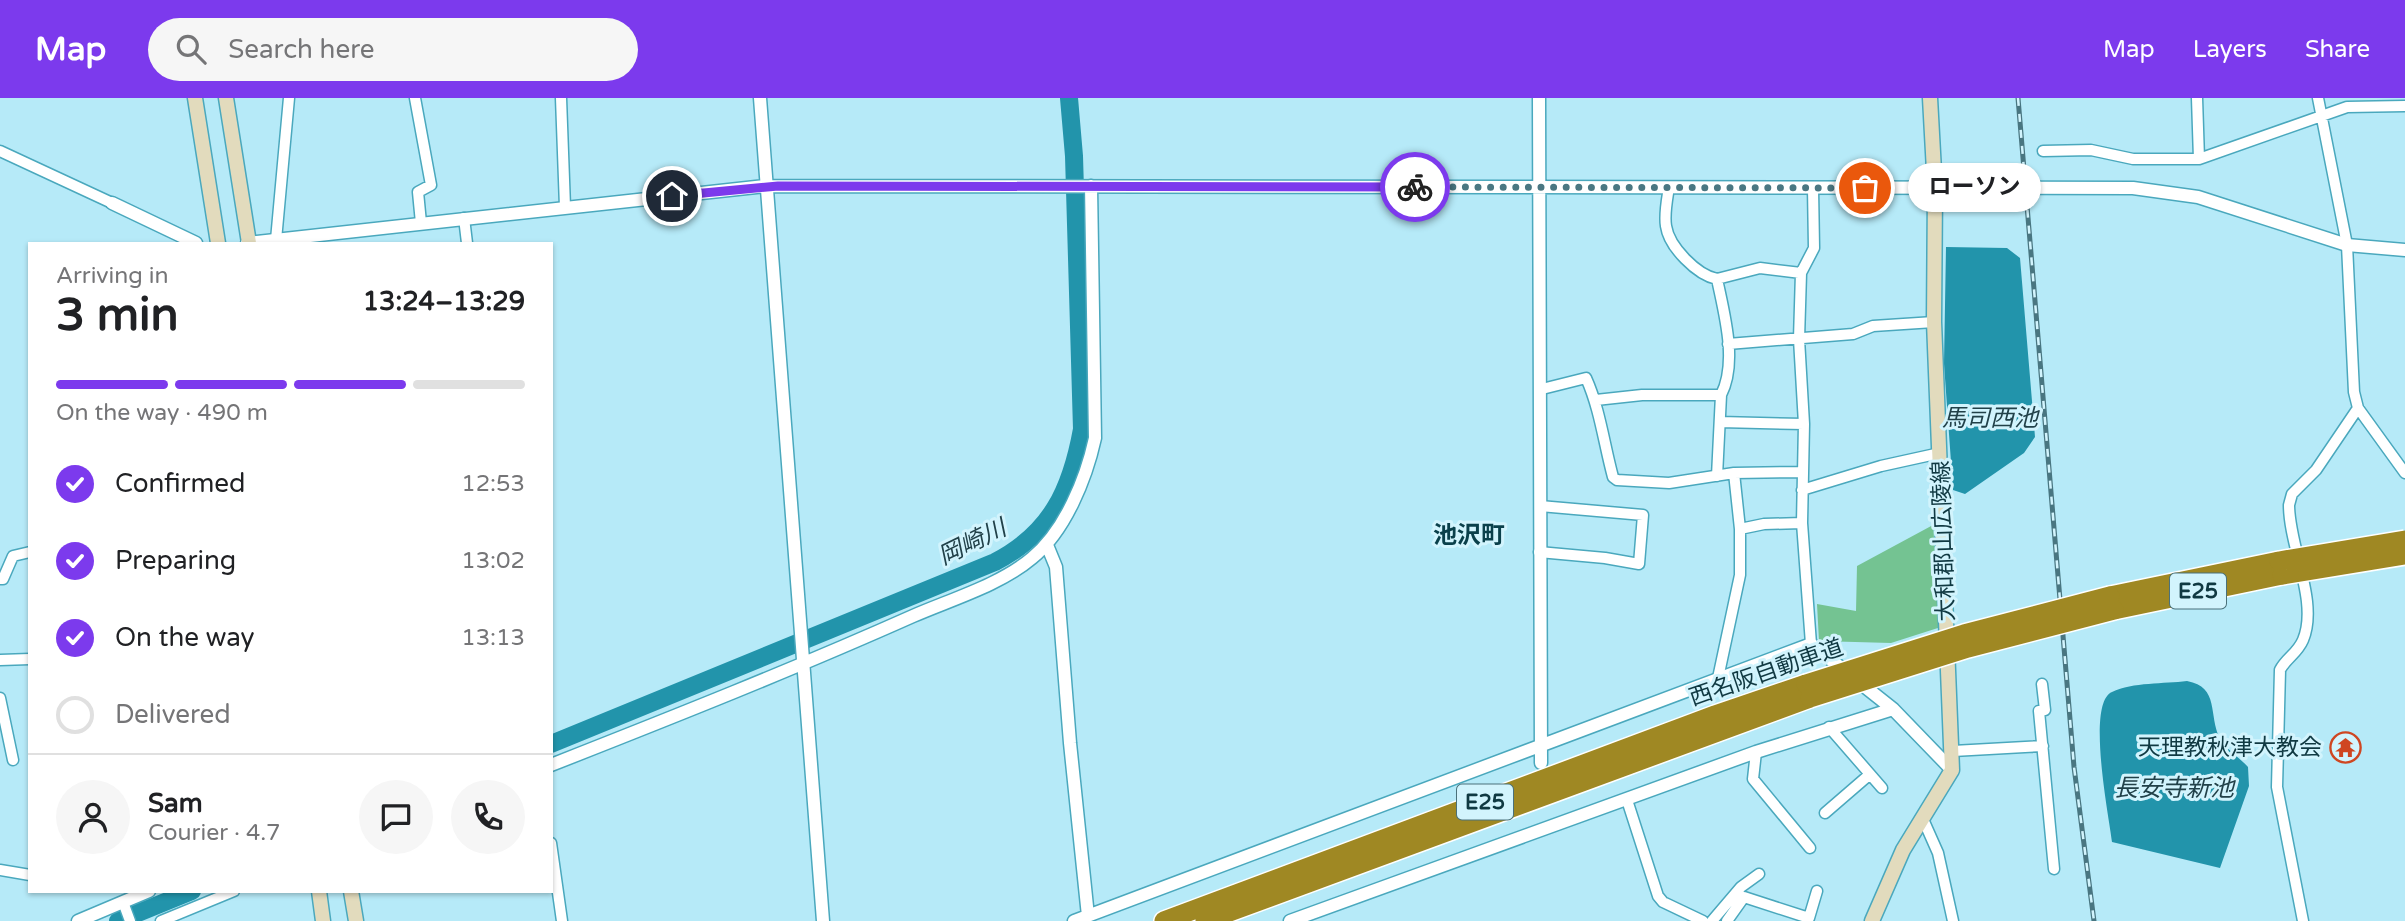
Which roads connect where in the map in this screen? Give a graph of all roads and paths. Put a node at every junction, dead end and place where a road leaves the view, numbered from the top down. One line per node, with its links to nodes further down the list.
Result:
1 (195, 98): 28 (main road)
2 (226, 98): 29 (main road)
3 (289, 98): 26 (street)
4 (415, 98): 25 (street)
5 (561, 98): 23 (street)
6 (760, 98): 16 (street)
7 (1539, 98): 19 (street)
8 (1930, 98): 21 (main road, 大和郡山広陵線)
9 (2197, 98): 15 (street)
10 (2318, 98): 12 (street)
11 (2402, 103): 12 (street)
12 (2320, 115): 15 (street); 32 (street)
13 (0, 151): 22 (street)
14 (2043, 152): 15 (street)
15 (2199, 159)
16 (765, 186): 17 (street); 23 (street); 64 (street)
17 (1088, 186): 19 (street); 55 (street)
18 (1669, 187): 19 (street); 20 (street); 35 (street)
19 (1539, 188): 39 (street)
20 (1813, 188): 21 (street); 34 (street)
21 (1935, 189): 32 (street); 36 (main road, 大和郡山広陵線)
22 (112, 203): 27 (street)
23 (565, 207): 24 (street)
24 (464, 218): 25 (street); 31 (street)
25 (421, 223): 26 (street)
26 (276, 240): 30 (street)
27 (194, 242)
28 (218, 242)
29 (248, 242)
30 (257, 242)
31 (467, 242)
32 (2347, 245): 33 (street); 42 (street)
33 (2405, 250)
34 (1801, 273): 35 (street); 37 (street)
35 (1717, 279): 38 (street)
36 (1934, 322): 37 (street); 45 (main road, 大和郡山広陵線)
37 (1799, 339): 38 (street); 44 (street)
38 (1728, 344): 40 (street)
39 (1542, 389): 41 (street); 51 (street)
40 (1721, 394): 41 (street); 43 (street)
41 (1596, 400): 49 (street)
42 (2358, 408): 48 (street); 113 (street)
43 (1720, 422): 44 (street); 49 (street)
44 (1804, 424): 46 (street)
45 (1940, 453): 50 (street); 73 (main road, 大和郡山広陵線)
46 (1802, 472): 47 (street); 50 (street)
47 (1734, 473): 49 (street); 53 (street)
48 (2405, 473)
49 (1717, 476)
50 (1802, 490): 52 (street)
51 (1540, 506): 57 (street); 57 (street)
52 (1802, 523): 53 (street); 61 (street)
53 (1740, 529): 65 (street)
54 (2405, 540): 59 (highway, 西名阪自動車道 / E25, bridge)
55 (1047, 545): 64 (street); 96 (street)
56 (28, 552): 60 (street)
57 (1539, 552): 71 (street)
58 (2405, 555): 59 (highway, 西名阪自動車道 / E25, bridge)
59 (2281, 568): 67 (highway, 西名阪自動車道 / E25, bridge)
60 (0, 579)
61 (1811, 644): 65 (street); 69 (street)
62 (28, 659): 63 (street)
63 (0, 660)
64 (802, 661): 77 (street); 103 (street)
65 (1718, 678): 71 (street)
66 (2042, 684): 72 (street)
67 (1808, 691): 105 (highway, 西名阪自動車道 / E25); 106 (highway, 西名阪自動車道 / E25)
68 (0, 698): 75 (street)
69 (1893, 709): 70 (street); 78 (street)
70 (1829, 727): 74 (street); 79 (street)
71 (1539, 747): 76 (street); 96 (street)
72 (2043, 747): 73 (street); 86 (street)
73 (1953, 751): 78 (main road, 大和郡山広陵線)
74 (1756, 752): 81 (street); 84 (street)
75 (13, 760)
76 (1541, 763)
77 (553, 764)
78 (1952, 770): 83 (main road, 大和郡山広陵線)
79 (1869, 775): 80 (street); 82 (street)
80 (1882, 788)
81 (1626, 800): 107 (street); 108 (street)
82 (1825, 813)
83 (1922, 817): 111 (main road, 大和郡山広陵線); 112 (street)
84 (1810, 848)
85 (553, 857): 102 (street)
86 (2054, 869)
87 (0, 870): 89 (street)
88 (1759, 874): 109 (street)
89 (28, 875)
90 (1817, 891): 110 (street)
91 (144, 893): 95 (street)
92 (229, 893): 99 (street)
93 (319, 893): 100 (main road)
94 (351, 893): 101 (main road)
95 (123, 902): 97 (street); 98 (street)
96 (1088, 916): 104 (street)
97 (78, 921)
98 (130, 921)
99 (161, 921)
100 (323, 921)
101 (356, 921)
102 (562, 921)
103 (823, 921)
104 (1074, 921)
105 (1164, 921)
106 (1205, 921)
107 (1290, 921)
108 (1703, 921)
109 (1712, 921)
110 (1727, 921)
111 (1872, 921)
112 (1953, 921)
113 (2303, 921)

